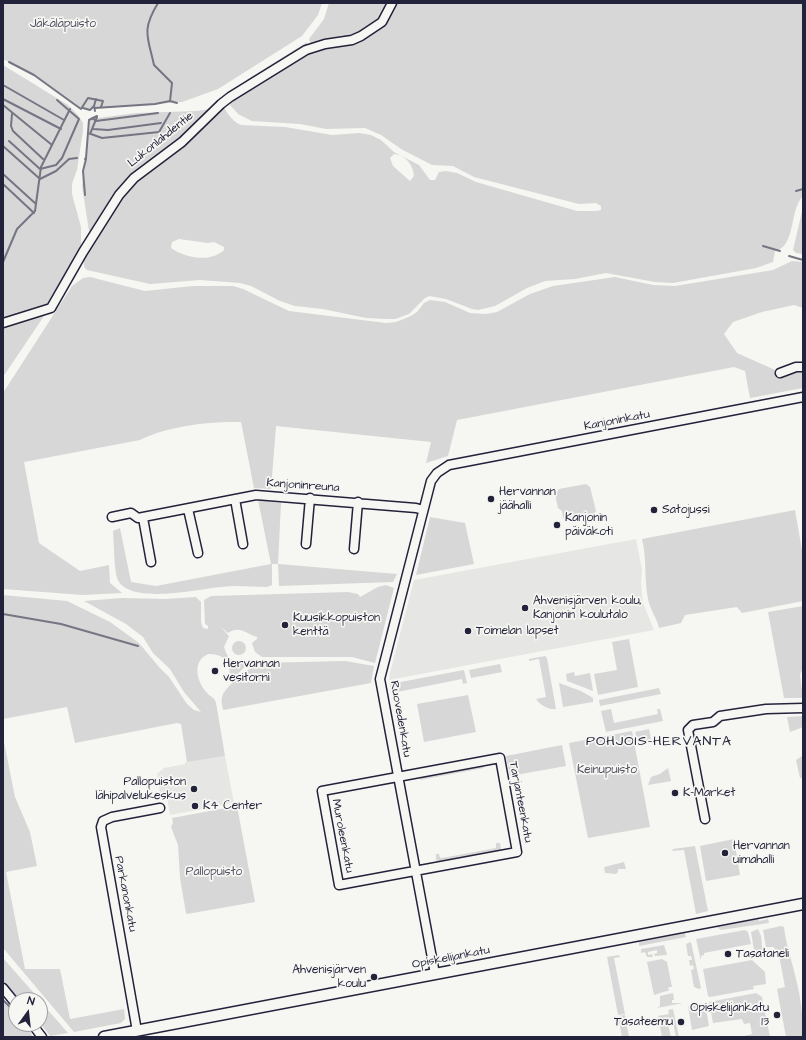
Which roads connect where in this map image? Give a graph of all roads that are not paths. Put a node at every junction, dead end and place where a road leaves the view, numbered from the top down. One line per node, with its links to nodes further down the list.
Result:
1 (392, 3): 2 (street, Lukonlahdentie)
2 (3, 323)
3 (803, 367): 4 (street)
4 (780, 373)
5 (803, 397): 6 (street, Kanjoninkatu)
6 (437, 473): 11 (street, Ruovedenkatu)
7 (310, 498): 8 (street, Kanjoninreuna); 9 (street, Kanjoninreuna); 15 (street)
8 (235, 499): 10 (street, Kanjoninreuna); 14 (street)
9 (358, 502): 11 (street, Kanjoninreuna); 16 (street)
10 (188, 509): 13 (street, Kanjoninreuna); 17 (street)
11 (423, 510): 20 (street, Ruovedenkatu)
12 (112, 517): 13 (street, Kanjoninreuna)
13 (143, 518): 18 (street)
14 (243, 544)
15 (306, 544)
16 (354, 549)
17 (198, 553)
18 (150, 562)
19 (803, 708): 22 (street)
20 (398, 777): 23 (street, Ruovedenkatu); 23 (street, Muroleenkatu); 23 (street, Tarjanteenkatu)
21 (160, 808): 26 (street, Parkanonkatu)
22 (705, 819)
23 (416, 871): 25 (street, Ruovedenkatu)
24 (803, 904): 25 (main road, Opiskelijankatu)
25 (435, 974): 26 (main road, Opiskelijankatu)
26 (138, 1031): 27 (main road, Opiskelijankatu)
27 (104, 1037)

